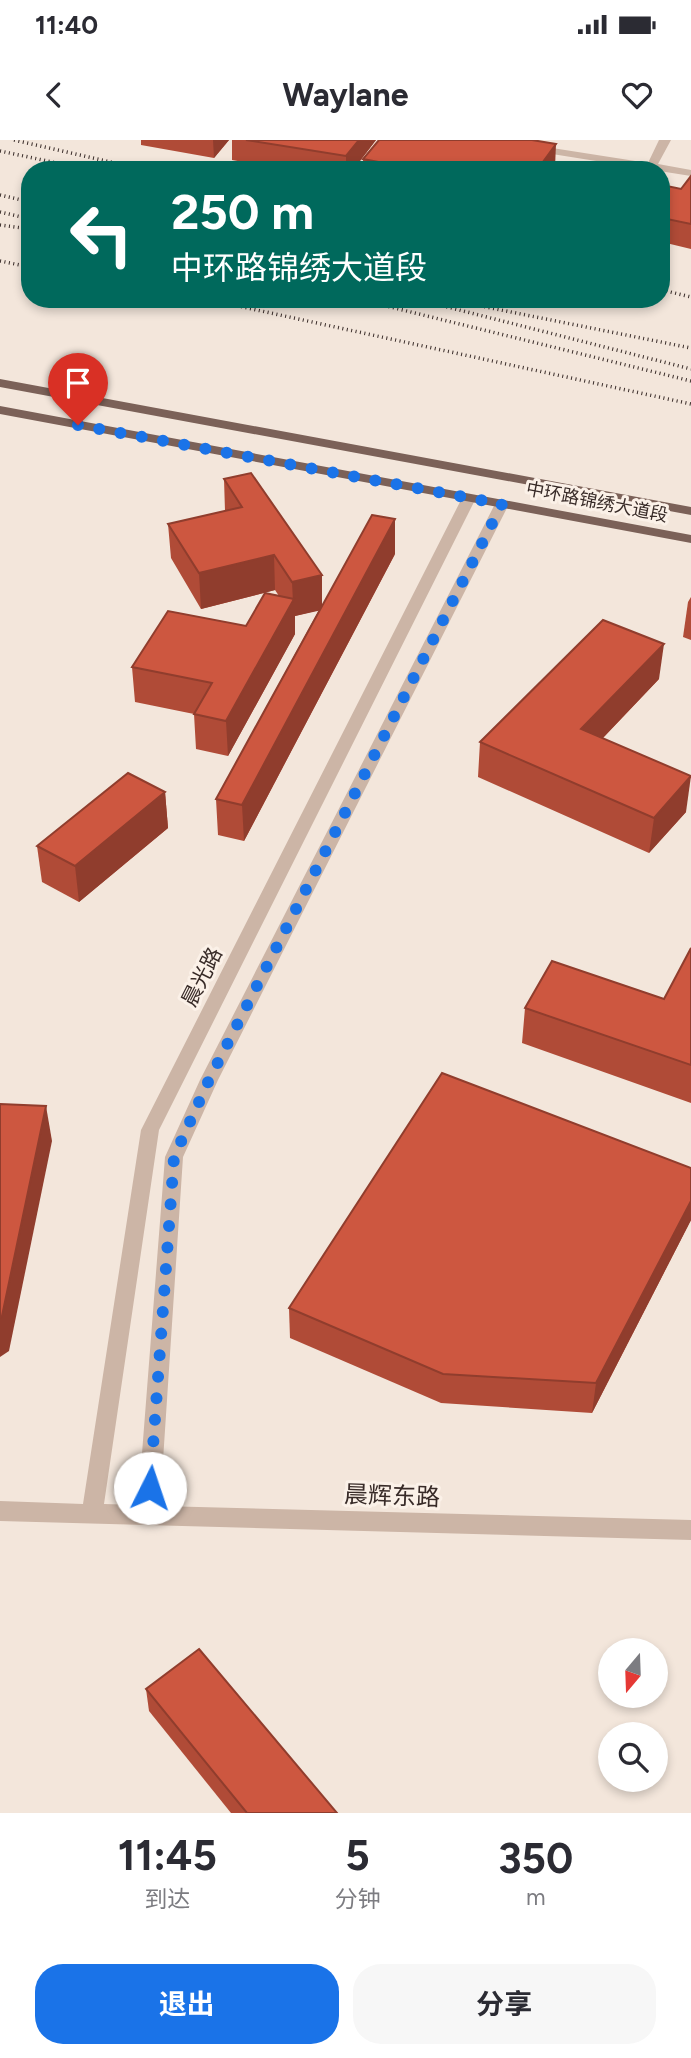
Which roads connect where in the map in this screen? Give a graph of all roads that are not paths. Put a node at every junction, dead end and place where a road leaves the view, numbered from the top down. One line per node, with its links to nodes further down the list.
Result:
1 (665, 140): 4 (street)
2 (520, 146): 3 (street)
3 (614, 161)
4 (654, 161)
5 (670, 170): 6 (street)
6 (691, 173)
7 (0, 383): 11 (main road, 中环路锦绣大道段)
8 (0, 410): 9 (main road, 中环路锦绣大道段)
9 (469, 498): 10 (main road, 中环路锦绣大道段); 14 (street, 晨光路)
10 (502, 504): 12 (main road, 中环路锦绣大道段); 15 (street)
11 (691, 512)
12 (691, 539)
13 (0, 1511): 14 (street, 晨辉东路)
14 (92, 1513): 15 (street, 晨辉东路)
15 (148, 1516): 16 (street, 晨辉东路)
16 (691, 1530)

